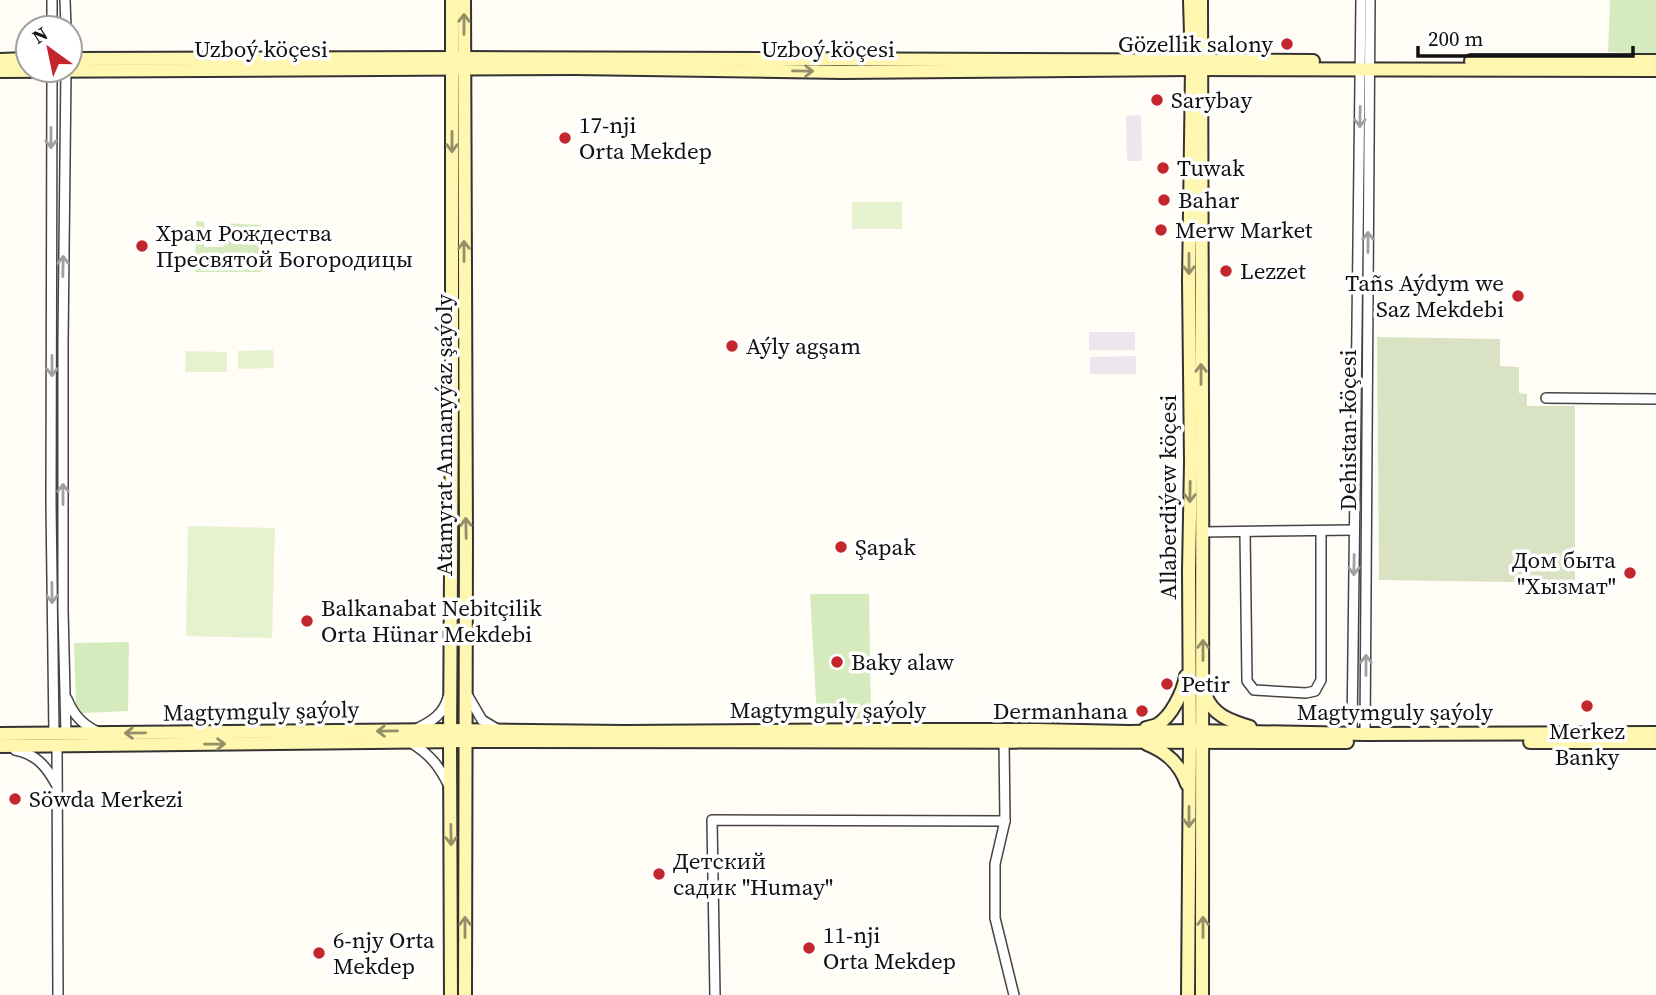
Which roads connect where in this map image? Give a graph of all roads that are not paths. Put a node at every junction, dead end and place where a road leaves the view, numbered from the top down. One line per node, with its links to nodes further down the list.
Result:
1 (452, 0): 9 (street, Atamyrat Annanyýaz şaýoly)
2 (464, 0): 9 (street, Atamyrat Annanyýaz şaýoly, one-way to 2)
3 (1190, 0): 10 (street, Allaberdiýew köçesi)
4 (1201, 0): 10 (street, Allaberdiýew köçesi)
5 (1361, 0): 11 (street, Dehistan köçesi)
6 (1370, 0): 11 (street, Dehistan köçesi)
7 (84, 59): 9 (street, Uzboý köçesi)
8 (1656, 61): 11 (street, Uzboý köçesi)
9 (458, 63): 10 (street, Uzboý köçesi); 12 (street, Uzboý köçesi); 23 (street, Atamyrat Annanyýaz şaýoly, one-way to 23); 24 (street, Atamyrat Annanyýaz şaýoly, one-way to 9)
10 (1196, 64): 11 (street, Uzboý köçesi); 20 (street, Allaberdiýew köçesi, one-way to 10); 22 (street, Allaberdiýew köçesi, one-way to 22)
11 (1365, 65): 13 (street, Uzboý köçesi); 18 (street, Dehistan köçesi, one-way to 18); 33 (street, Dehistan köçesi, one-way to 11)
12 (84, 70)
13 (1656, 70)
14 (52, 84): 39 (street, one-way to 39)
15 (66, 84): 26 (street, one-way to 15)
16 (1546, 398): 17 (street)
17 (1656, 399)
18 (1354, 530): 19 (street); 33 (street, Dehistan köçesi, one-way to 33)
19 (1321, 531): 21 (street); 21 (street)
20 (1203, 532): 21 (street); 25 (street, Allaberdiýew köçesi, one-way to 20)
21 (1245, 532)
22 (1189, 648): 28 (street); 37 (street, Allaberdiýew köçesi)
23 (451, 685): 34 (street); 35 (street, Atamyrat Annanyýaz şaýoly)
24 (465, 687): 27 (street); 36 (street, Atamyrat Annanyýaz şaýoly)
25 (1204, 688): 29 (street); 38 (street, Allaberdiýew köçesi)
26 (65, 695): 30 (street); 39 (street)
27 (502, 731): 28 (street, Magtymguly şaýoly); 36 (street, Magtymguly şaýoly)
28 (1128, 732): 37 (street, Magtymguly şaýoly)
29 (1274, 732): 33 (street, Magtymguly şaýoly); 38 (street, Magtymguly şaýoly)
30 (101, 733): 34 (street, Magtymguly şaýoly, one-way to 30); 39 (street, Magtymguly şaýoly)
31 (1656, 733): 33 (street, Magtymguly şaýoly)
32 (0, 734): 39 (street, Magtymguly şaýoly)
33 (1359, 734)
34 (412, 736): 35 (street, Magtymguly şaýoly); 39 (street, Magtymguly şaýoly, one-way to 34); 44 (street)
35 (450, 736): 36 (street, Magtymguly şaýoly); 44 (street, Atamyrat Annanyýaz şaýoly)
36 (465, 736): 40 (street, Magtymguly şaýoly); 50 (street, Atamyrat Annanyýaz şaýoly, one-way to 36)
37 (1190, 736): 38 (street, Magtymguly şaýoly); 41 (street, Magtymguly şaýoly); 46 (street, Allaberdiýew köçesi)
38 (1204, 736): 42 (street, Magtymguly şaýoly); 54 (street, Allaberdiýew köçesi, one-way to 38)
39 (59, 738): 43 (street, Magtymguly şaýoly); 45 (street)
40 (1004, 741): 41 (street, Magtymguly şaýoly); 47 (street)
41 (1140, 742): 46 (street)
42 (1656, 742)
43 (0, 746): 45 (street)
44 (450, 788): 49 (street, Atamyrat Annanyýaz şaýoly, one-way to 49)
45 (58, 789): 48 (street)
46 (1189, 789): 53 (street, Allaberdiýew köçesi, one-way to 53)
47 (1005, 821): 51 (street); 52 (street)
48 (58, 995)
49 (452, 995)
50 (465, 995)
51 (715, 995)
52 (1014, 995)
53 (1188, 995)
54 (1202, 995)

